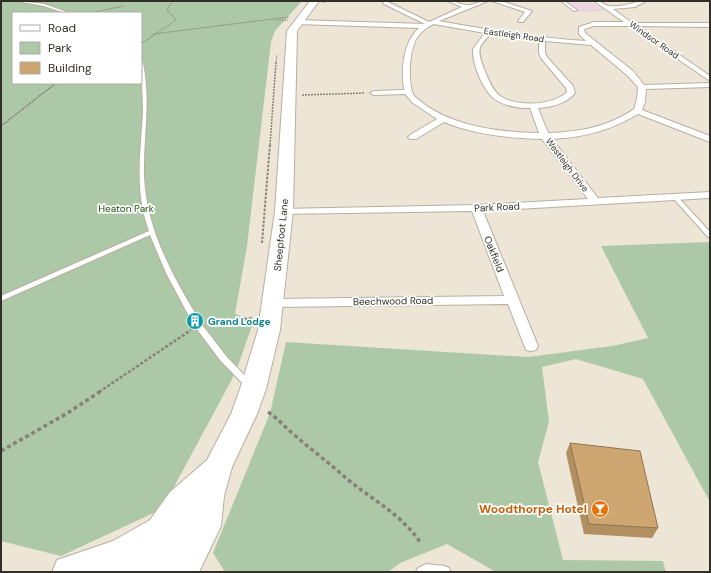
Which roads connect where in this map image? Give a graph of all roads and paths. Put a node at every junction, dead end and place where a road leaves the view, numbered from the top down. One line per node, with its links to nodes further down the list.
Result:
1 (17, 1): 19 (lane)
2 (110, 1): 12 (path)
3 (155, 1): 12 (path)
4 (172, 1): 30 (path)
5 (315, 1): 22 (main road, Sheepfoot Lane)
6 (451, 1): 15 (street)
7 (485, 1): 15 (street)
8 (494, 1): 23 (street)
9 (562, 1): 18 (lane)
10 (597, 1): 16 (street, Windsor Road)
11 (643, 1): 16 (street)
12 (122, 2): 14 (path)
13 (386, 3): 24 (street)
14 (124, 6): 17 (path); 20 (path)
15 (467, 8): 24 (street)
16 (608, 8): 25 (street, Windsor Road)
17 (124, 9)
18 (575, 10)
19 (65, 12)
20 (94, 12)
21 (263, 20): 22 (path); 22 (path); 30 (path)
22 (296, 20): 24 (street, Eastleigh Road); 41 (main road, Sheepfoot Lane)
23 (521, 21)
24 (430, 24): 28 (street, Eastleigh Road); 39 (street)
25 (631, 24): 26 (street); 33 (street); 35 (street, Windsor Road)
26 (694, 24): 27 (street); 29 (street)
27 (710, 25)
28 (489, 32): 31 (street, Eastleigh Road); 42 (street)
29 (710, 33)
30 (153, 34): 32 (path)
31 (542, 40): 33 (street, Eastleigh Road); 42 (street)
32 (142, 43)
33 (594, 43): 38 (street)
34 (142, 73): 54 (lane)
35 (710, 79)
36 (55, 84): 45 (path)
37 (710, 85): 38 (street)
38 (642, 88): 43 (street)
39 (408, 92): 40 (street); 44 (street)
40 (374, 93): 41 (path)
41 (289, 95): 53 (main road, Sheepfoot Lane)
42 (533, 105): 46 (street, Westleigh Drive)
43 (637, 111): 46 (street); 48 (street)
44 (443, 119): 46 (street); 47 (street)
45 (1, 126)
46 (545, 136): 51 (street, Westleigh Drive)
47 (414, 137)
48 (710, 139)
49 (710, 196): 50 (street, Park Road)
50 (675, 197): 51 (street, Park Road); 55 (lane)
51 (595, 201): 52 (street, Park Road)
52 (476, 208): 53 (street, Park Road); 57 (street, Oakfield)
53 (284, 211): 58 (main road, Sheepfoot Lane)
54 (151, 232): 56 (lane); 59 (lane)
55 (710, 236)
56 (1, 299)
57 (513, 300): 58 (street, Beechwood Road); 60 (street, Oakfield)
58 (273, 310): 59 (path); 61 (main road, Sheepfoot Lane)
59 (197, 323): 61 (lane); 63 (path)
60 (531, 346)
61 (254, 389): 64 (main road, Sheepfoot Lane)
62 (268, 412): 67 (path)
63 (1, 451)
64 (218, 467): 65 (main road, Sheepfoot Lane); 66 (main road, Sheepfoot Lane)
65 (209, 496): 70 (main road); 71 (main road, Sheepfoot Lane)
66 (164, 526): 68 (main road); 69 (main road, Sheepfoot Lane)
67 (420, 542)
68 (69, 572)
69 (133, 572)
70 (160, 572)
71 (181, 572)
72 (422, 572): 73 (lane)
73 (445, 572)

